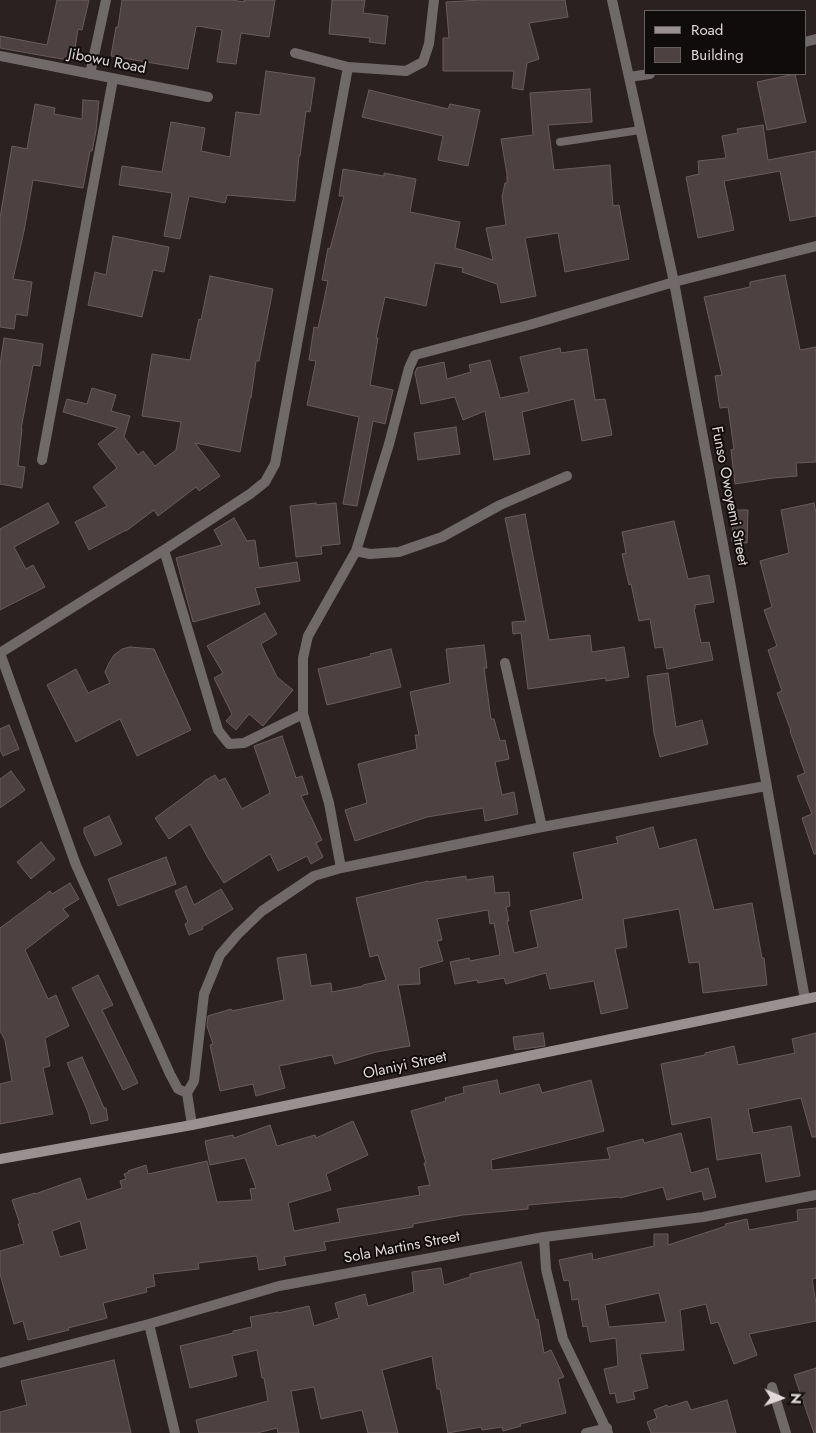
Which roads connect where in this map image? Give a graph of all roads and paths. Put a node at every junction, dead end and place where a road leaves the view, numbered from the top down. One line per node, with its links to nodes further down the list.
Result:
1 (106, 0): 7 (street)
2 (434, 0): 6 (street)
3 (612, 0): 9 (street, Funso Owoyemi Street)
4 (295, 53): 6 (street)
5 (0, 56): 7 (street, Jibowu Road)
6 (348, 67): 18 (street)
7 (90, 74): 10 (street, Jibowu Road)
8 (644, 75): 9 (street)
9 (629, 77): 12 (street, Funso Owoyemi Street)
10 (113, 79): 11 (street, Jibowu Road); 16 (street)
11 (208, 97)
12 (640, 130): 13 (lane); 15 (street, Funso Owoyemi Street)
13 (560, 142)
14 (816, 246): 15 (street)
15 (674, 282): 19 (street); 22 (street, Funso Owoyemi Street)
16 (42, 460)
17 (567, 476): 19 (street)
18 (164, 550): 21 (street); 27 (street)
19 (356, 551): 21 (street)
20 (505, 663): 23 (street)
21 (303, 714): 24 (street)
22 (766, 786): 23 (street); 26 (street, Funso Owoyemi Street)
23 (542, 827): 24 (street)
24 (342, 868): 27 (street)
25 (816, 997): 26 (street, Olaniyi Street)
26 (805, 999): 28 (street, Olaniyi Street)
27 (187, 1093): 28 (street)
28 (192, 1125): 29 (street, Olaniyi Street)
29 (0, 1159)
30 (816, 1195): 31 (street, Sola Martins Street)
31 (544, 1237): 32 (street, Sola Martins Street); 35 (street)
32 (149, 1324): 33 (street, Sola Martins Street); 36 (street)
33 (0, 1363)
34 (772, 1387): 38 (street)
35 (608, 1431): 37 (street)
36 (175, 1433)
37 (586, 1433)
38 (786, 1433)

